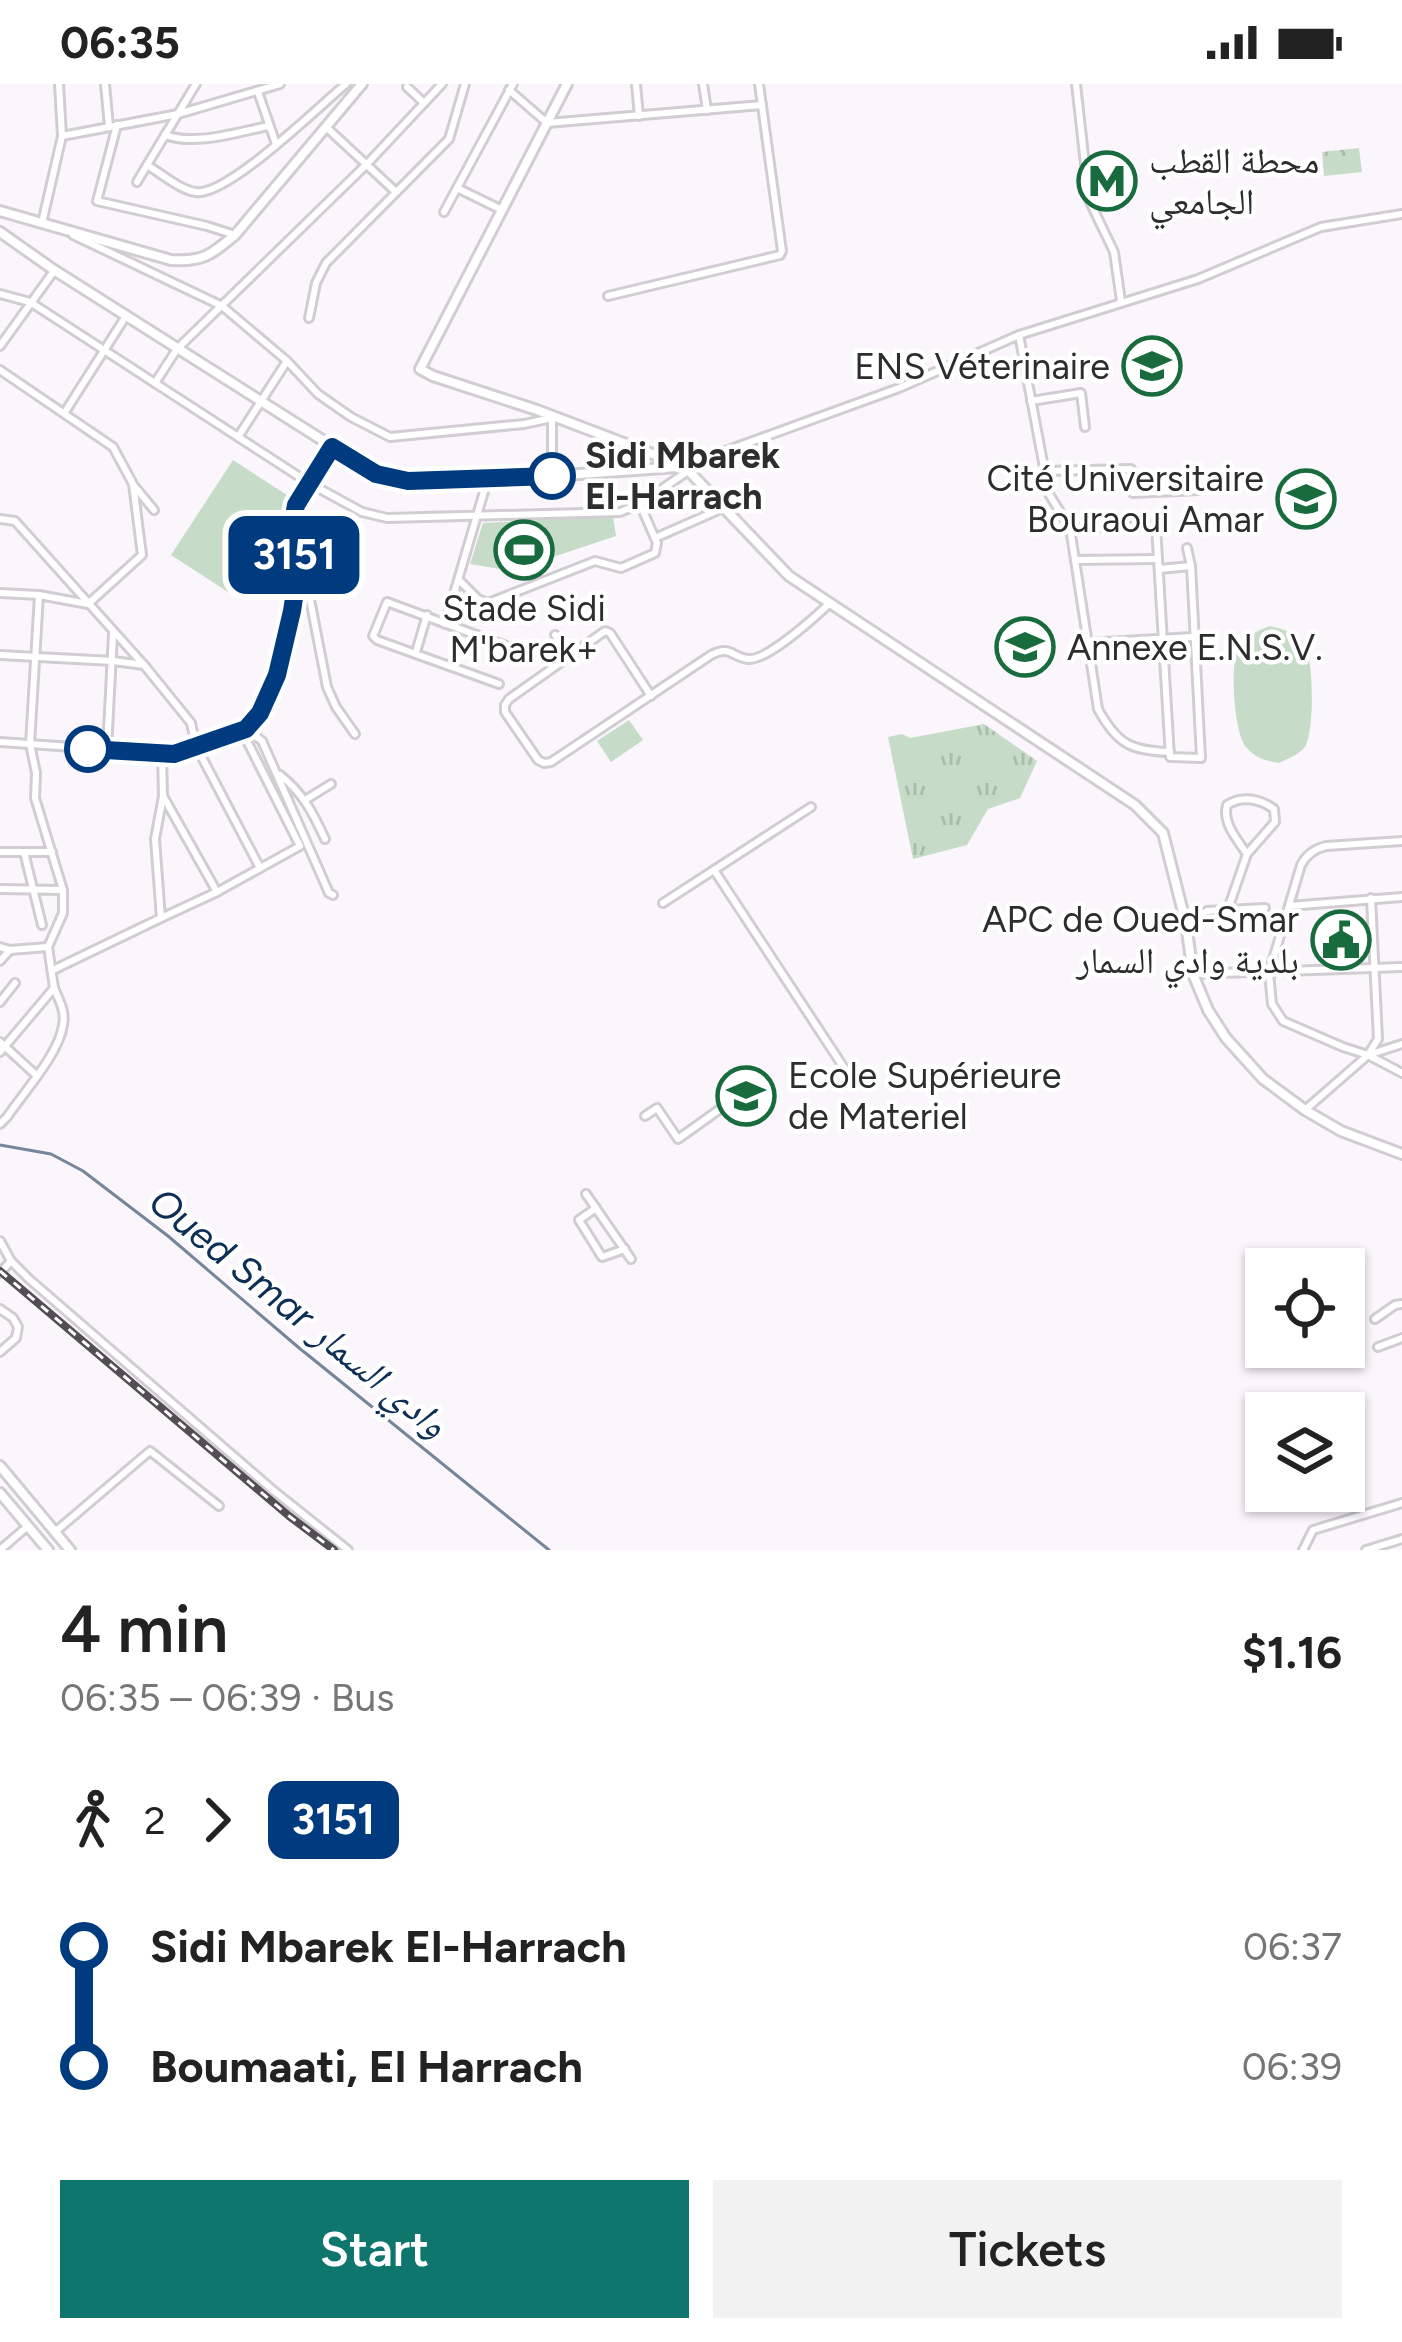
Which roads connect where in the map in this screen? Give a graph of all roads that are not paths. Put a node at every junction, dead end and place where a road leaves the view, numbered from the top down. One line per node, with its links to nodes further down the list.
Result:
1 (59, 84): 27 (street)
2 (106, 84): 23 (street)
3 (196, 84): 20 (street)
4 (279, 84): 16 (street)
5 (346, 84): 28 (street)
6 (362, 84): 25 (main road)
7 (442, 84): 17 (street)
8 (465, 84): 33 (street)
9 (567, 84): 22 (main road)
10 (636, 84): 21 (street)
11 (704, 84): 19 (street)
12 (759, 84): 18 (street)
13 (1076, 84): 46 (street)
14 (407, 87): 17 (street)
15 (511, 87): 22 (street); 32 (street)
16 (258, 92): 20 (street); 24 (street)
17 (424, 103): 29 (street)
18 (762, 105): 19 (street); 44 (street)
19 (707, 110): 21 (street)
20 (178, 114): 23 (street); 26 (street)
21 (639, 116): 22 (street)
22 (547, 123): 34 (main road)
23 (113, 126): 27 (street); 41 (street)
24 (269, 126): 26 (street); 28 (street)
25 (326, 127): 29 (street); 41 (main road)
26 (165, 135): 30 (street)
27 (62, 136): 38 (street)
28 (276, 144): 30 (street)
29 (367, 164): 33 (street); 47 (street)
30 (147, 165): 31 (street)
31 (137, 182)
32 (457, 188): 34 (street); 36 (street)
33 (396, 192): 49 (street)
34 (503, 210): 62 (main road)
35 (0, 211): 38 (main road)
36 (444, 212)
37 (1402, 214): 46 (street)
38 (42, 223): 39 (main road)
39 (53, 226): 41 (main road); 47 (street)
40 (0, 232): 42 (main road)
41 (236, 235)
42 (54, 270): 45 (street); 48 (main road)
43 (0, 294): 45 (street)
44 (608, 296)
45 (30, 302): 51 (street); 55 (street)
46 (1121, 303): 52 (street)
47 (222, 306): 54 (street); 56 (street)
48 (126, 316): 54 (main road); 55 (street)
49 (309, 318)
50 (0, 321): 51 (street)
51 (11, 329): 53 (street)
52 (1019, 335): 59 (street); 66 (street)
53 (0, 346)
54 (177, 349): 58 (street); 60 (main road)
55 (103, 351): 58 (street); 61 (street)
56 (287, 361): 60 (street); 62 (street)
57 (0, 370): 61 (street)
58 (155, 383): 64 (street)
59 (1031, 401): 63 (street); 67 (street)
60 (261, 403): 64 (street); 65 (main road)
61 (65, 412): 71 (street)
62 (552, 418): 66 (main road); 68 (street)
63 (1085, 427)
64 (238, 437): 70 (street)
65 (332, 447): 69 (main road); 70 (street)
66 (686, 468): 68 (main road); 73 (street); 74 (main road)
67 (1043, 471): 72 (street); 78 (street)
68 (552, 476): 69 (main road)
69 (488, 478): 76 (street)
70 (309, 483): 76 (street); 82 (street)
71 (133, 484): 75 (street); 88 (street)
72 (1199, 490)
73 (640, 505): 76 (street); 79 (street)
74 (724, 508): 79 (street); 89 (main road)
75 (154, 510)
76 (478, 516): 85 (street)
77 (0, 519): 88 (street)
78 (1070, 528): 81 (street); 83 (street)
79 (655, 538): 85 (street)
80 (1187, 548): 84 (street)
81 (1076, 560): 83 (street); 96 (street)
82 (296, 562): 106 (street); 107 (street)
83 (1158, 564): 84 (street); 95 (street)
84 (1191, 566): 94 (street)
85 (459, 580): 91 (street)
86 (0, 593): 87 (street)
87 (39, 595): 88 (street); 101 (street)
88 (88, 604): 92 (street)
89 (829, 604): 105 (street); 139 (main road)
90 (427, 616): 91 (street); 98 (street); 98 (street)
91 (446, 624): 97 (street)
92 (113, 631): 102 (street); 103 (street)
93 (555, 635): 100 (street)
94 (1194, 637): 95 (street); 112 (street)
95 (1163, 640): 96 (street); 112 (street)
96 (1088, 643): 112 (street)
97 (506, 646)
98 (416, 652): 104 (street)
99 (0, 655): 101 (street)
100 (569, 656): 105 (street); 105 (street)
101 (37, 657): 102 (street); 109 (street)
102 (113, 661): 103 (street); 111 (street)
103 (144, 665): 110 (street)
104 (499, 684)
105 (651, 696)
106 (246, 729): 110 (street); 114 (street); 125 (street)
107 (355, 734)
108 (0, 742): 109 (street)
109 (30, 744): 111 (street); 123 (street)
110 (196, 746): 113 (street); 125 (street)
111 (106, 750): 113 (street)
112 (1170, 752)
113 (162, 753): 116 (street)
114 (277, 772): 117 (street); 131 (street)
115 (331, 784): 117 (street)
116 (163, 796): 130 (street); 138 (street)
117 (305, 800): 119 (street)
118 (811, 807): 126 (street)
119 (326, 839)
120 (1402, 842): 135 (street)
121 (0, 852): 122 (street)
122 (24, 852): 123 (street); 128 (street)
123 (52, 852): 129 (street)
124 (1246, 854): 124 (street); 137 (street)
125 (260, 868): 130 (street)
126 (714, 870): 134 (street); 157 (street)
127 (0, 889): 128 (street)
128 (34, 890): 129 (street); 140 (street)
129 (63, 890): 141 (street)
130 (217, 892): 138 (street)
131 (332, 895)
132 (1402, 897): 133 (street)
133 (1371, 898): 135 (street); 146 (street)
134 (663, 903)
135 (1289, 906): 148 (street)
136 (1265, 908): 137 (street)
137 (1228, 909): 139 (street)
138 (161, 918): 147 (street)
139 (1186, 924): 149 (main road)
140 (42, 925)
141 (48, 946): 143 (street); 147 (street)
142 (0, 947): 143 (street)
143 (10, 950): 144 (street)
144 (0, 961)
145 (1402, 967): 146 (street)
146 (1375, 968): 148 (street); 155 (street)
147 (53, 970): 151 (street)
148 (1270, 973): 149 (street); 155 (street)
149 (1193, 974): 160 (main road)
150 (15, 983): 152 (street)
151 (54, 988): 154 (street); 158 (street)
152 (0, 1002)
153 (1402, 1044): 155 (street)
154 (2, 1047): 158 (street)
155 (1368, 1055): 156 (street); 160 (street)
156 (1402, 1073)
157 (848, 1074)
158 (36, 1075): 162 (street)
159 (727, 1104): 161 (street)
160 (1305, 1110): 163 (main road)
161 (645, 1116)
162 (2, 1119)
163 (1402, 1154)
164 (586, 1194): 165 (street)
165 (596, 1208): 167 (street); 167 (street)
166 (0, 1241): 169 (street)
167 (625, 1250): 168 (street)
168 (632, 1259)
169 (11, 1261): 170 (street); 187 (street)
170 (0, 1274)
171 (1402, 1304): 173 (street)
172 (0, 1309): 176 (street)
173 (1375, 1319)
174 (1402, 1338): 175 (street)
175 (1378, 1347)
176 (0, 1352)
177 (0, 1466): 182 (main road)
178 (0, 1493): 181 (main road)
179 (1402, 1503): 188 (street)
180 (220, 1506): 182 (street)
181 (28, 1526): 184 (street); 185 (main road)
182 (55, 1532): 186 (main road)
183 (1402, 1539): 189 (street)
184 (0, 1550)
185 (48, 1550)
186 (70, 1550)
187 (348, 1550)
188 (1303, 1550)
189 (1366, 1550)

